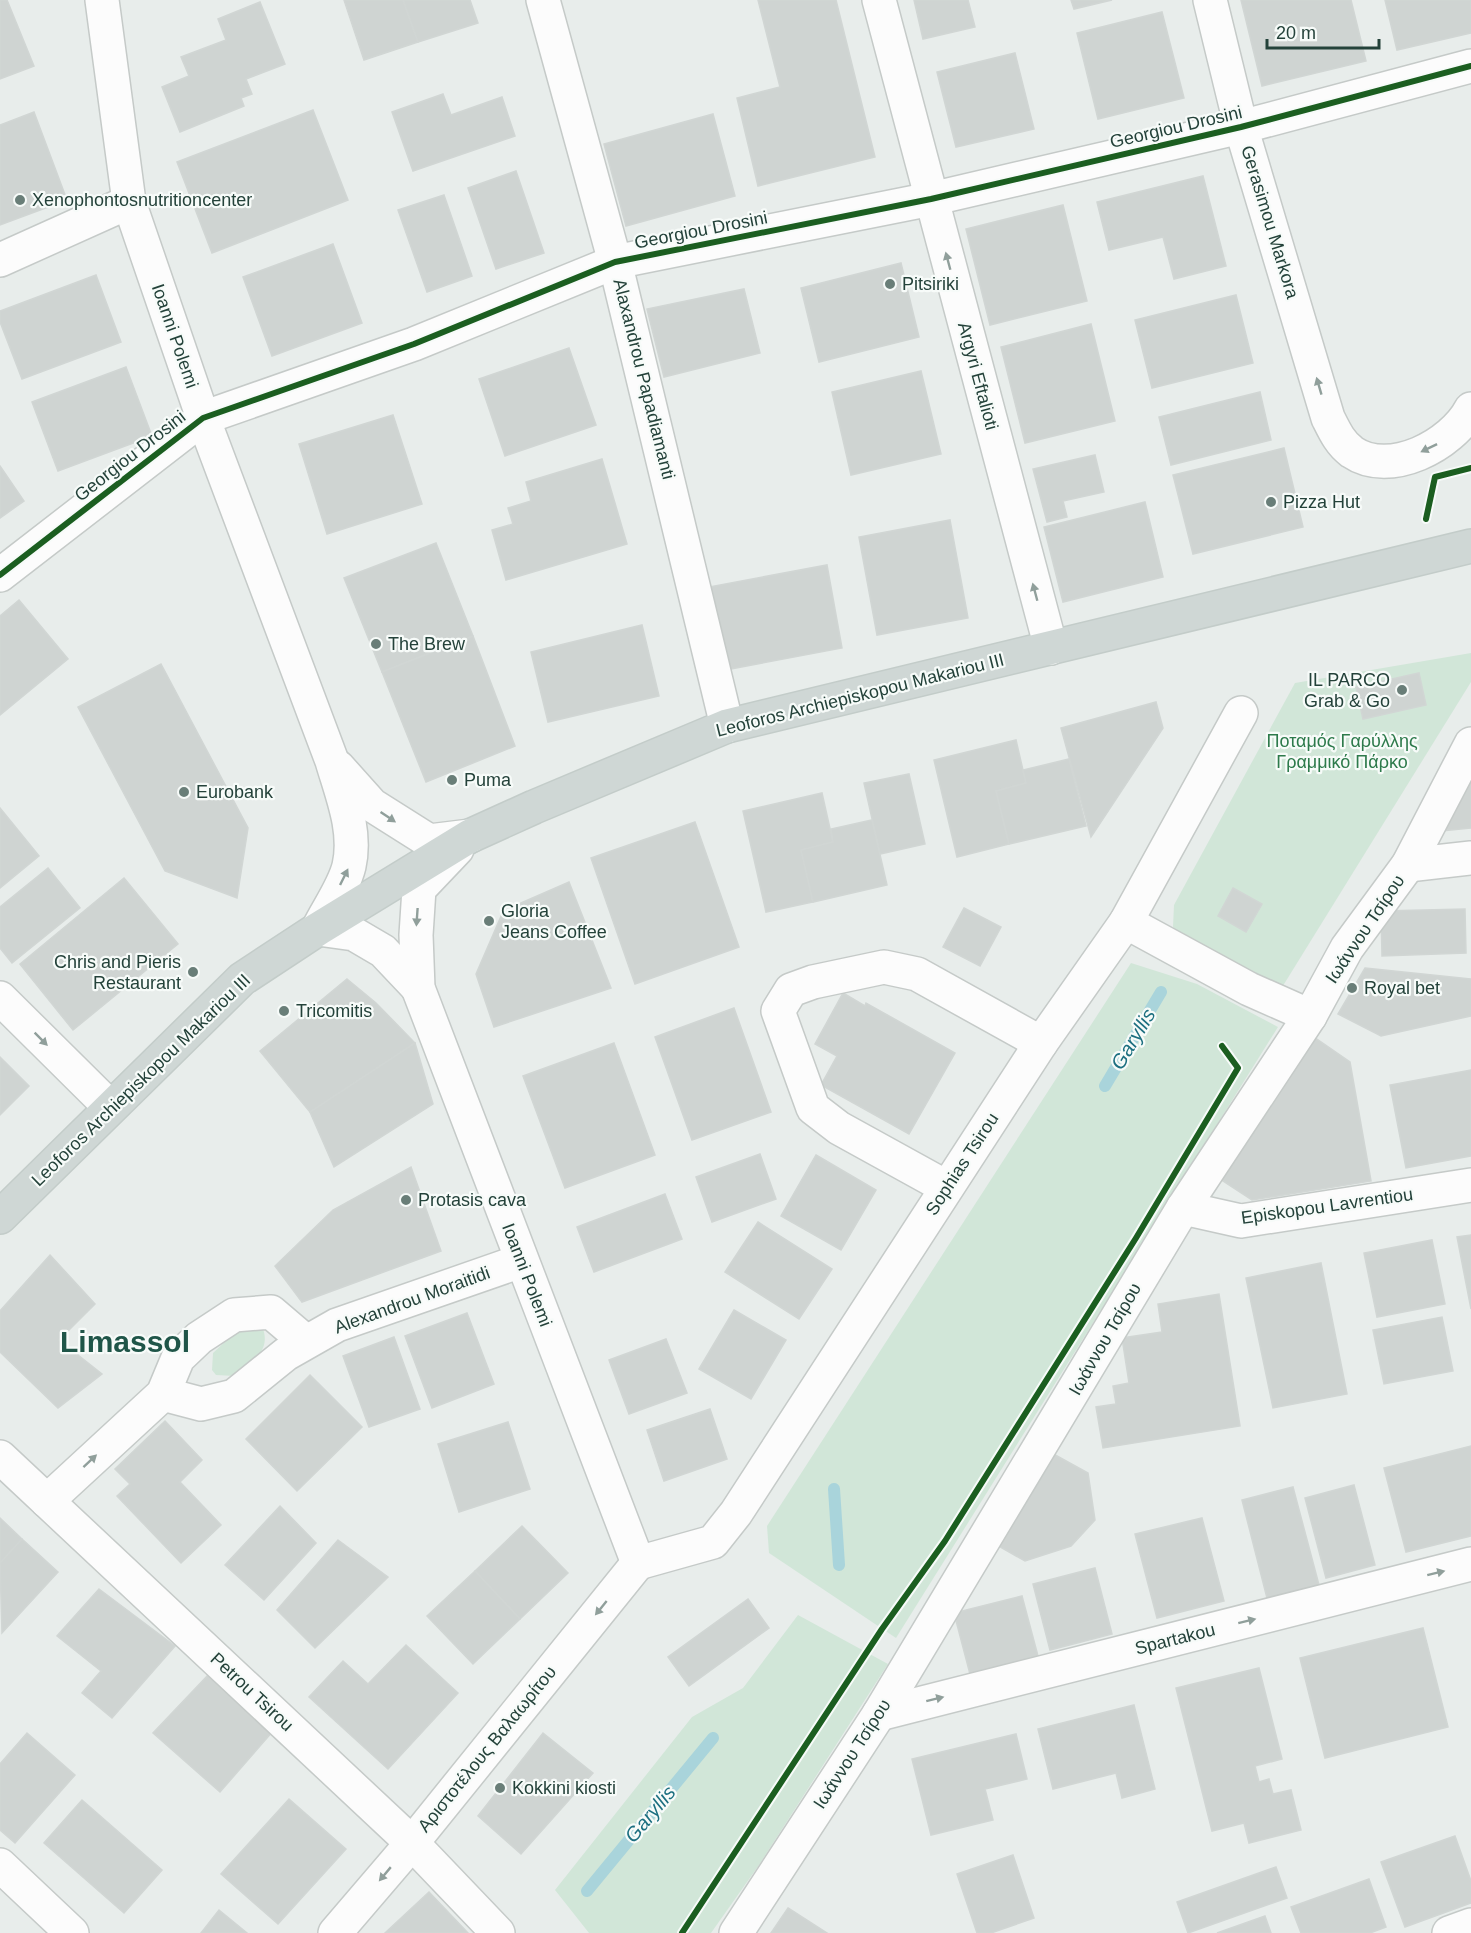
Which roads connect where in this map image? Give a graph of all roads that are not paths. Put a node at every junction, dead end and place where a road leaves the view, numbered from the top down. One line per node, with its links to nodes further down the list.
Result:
1 (543, 0): 10 (street, Alaxandrou Papadiamanti)
2 (879, 0): 7 (street, Argyri Eftalioti)
3 (1210, 0): 6 (street, Gerasimou Markora)
4 (108, 2): 8 (street, Ioanni Polemi)
5 (1471, 66): 6 (street, Georgiou Drosini)
6 (1241, 127): 7 (street, Georgiou Drosini); 11 (street, Gerasimou Markora, one-way to 6)
7 (931, 199): 10 (street, Georgiou Drosini); 15 (street, Argyri Eftalioti, one-way to 7)
8 (129, 202): 9 (street); 12 (street, Ioanni Polemi)
9 (0, 260)
10 (615, 262): 12 (street, Georgiou Drosini); 17 (street, Alaxandrou Papadiamanti)
11 (1471, 409)
12 (203, 418): 14 (street, Georgiou Drosini); 19 (street, Ioanni Polemi)
13 (1471, 546): 15 (main road, Leoforos Archiepiskopou Makariou III)
14 (0, 575)
15 (1050, 648): 17 (main road, Leoforos Archiepiskopou Makariou III)
16 (1241, 713): 23 (street, Sophias Tsirou)
17 (727, 726): 20 (main road, Leoforos Archiepiskopou Makariou III)
18 (1471, 744): 22 (street, Ιωάννου Τσίρου)
19 (332, 761): 20 (street, Ioanni Polemi, one-way to 20); 24 (street, Ioanni Polemi, one-way to 19)
20 (470, 836): 24 (main road, Leoforos Archiepiskopou Makariou III); 25 (street, Ioanni Polemi, one-way to 25)
21 (1471, 858): 22 (street)
22 (1408, 865): 27 (street, Ιωάννου Τσίρου)
23 (1126, 922): 27 (street); 28 (street, Sophias Tsirou)
24 (318, 929): 25 (street, Ioanni Polemi); 29 (main road, Leoforos Archiepiskopou Makariou III)
25 (418, 988): 34 (street, Ioanni Polemi)
26 (0, 998): 29 (street, one-way to 29)
27 (1310, 1016): 32 (street, Ιωάννου Τσίρου)
28 (1041, 1043): 31 (street, Sophias Tsirou); 31 (street)
29 (110, 1107): 33 (main road, Leoforos Archiepiskopou Makariou III)
30 (1471, 1185): 32 (street, Episkopou Lavrentiou)
31 (946, 1186): 39 (street, Sophias Tsirou)
32 (1183, 1208): 41 (street, Ιωάννου Τσίρου)
33 (0, 1217)
34 (521, 1261): 35 (street, Alexandrou Moraitidi); 39 (street, Ioanni Polemi)
35 (305, 1341): 36 (street, Alexandrou Moraitidi); 36 (street)
36 (163, 1394): 38 (street, one-way to 36)
37 (0, 1457): 38 (street, Petrou Tsirou)
38 (47, 1501): 42 (street, Petrou Tsirou)
39 (638, 1563): 42 (street, Αριστοτέλους Βαλαωρίτου, one-way to 42)
40 (1471, 1564): 41 (street, Spartakou, one-way to 40)
41 (879, 1714): 48 (street, Ιωάννου Τσίρου)
42 (412, 1842): 46 (street, Αριστοτέλους Βαλαωρίτου, one-way to 46); 47 (street, Petrou Tsirou)
43 (0, 1865): 45 (street)
44 (1471, 1925): 49 (street)
45 (72, 1933)
46 (335, 1933)
47 (498, 1933)
48 (736, 1933)
49 (1449, 1933)

